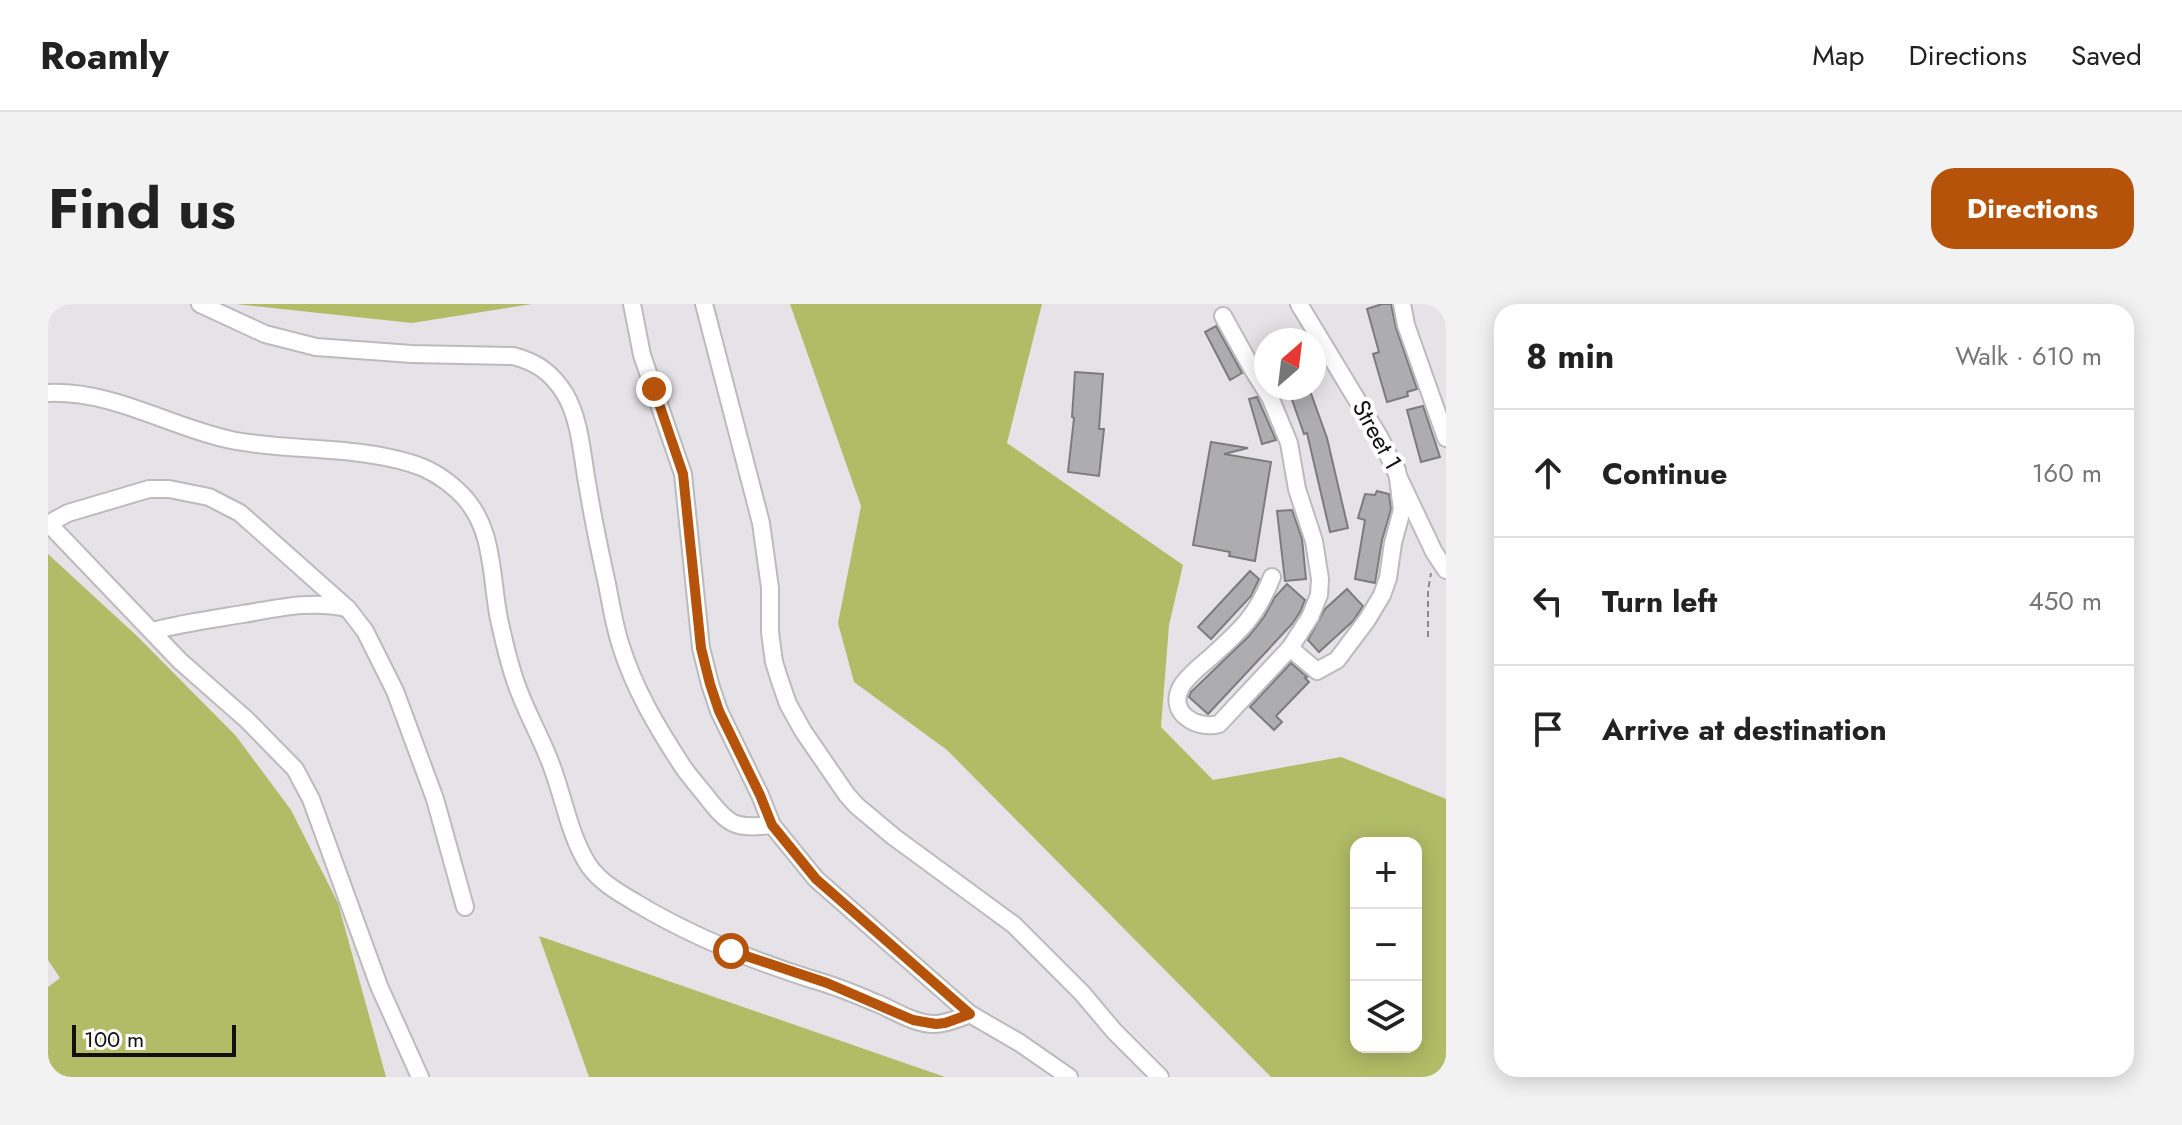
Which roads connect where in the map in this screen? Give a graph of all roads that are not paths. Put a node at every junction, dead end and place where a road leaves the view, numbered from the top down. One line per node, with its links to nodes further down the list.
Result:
1 (200, 304): 16 (street)
2 (632, 304): 16 (street)
3 (704, 304): 21 (street)
4 (1299, 304): 9 (street, Street 1)
5 (1402, 304): 8 (street)
6 (1223, 316): 15 (street)
7 (48, 393): 18 (street)
8 (1446, 438)
9 (1397, 470): 11 (street, Street 1); 15 (street)
10 (48, 524): 13 (street); 14 (street)
11 (1446, 570)
12 (1272, 577): 15 (street)
13 (348, 609): 14 (street); 17 (street)
14 (152, 631): 19 (street)
15 (1290, 648)
16 (772, 825): 18 (street)
17 (465, 907)
18 (970, 1014): 20 (street)
19 (420, 1077)
20 (1069, 1077)
21 (1160, 1077)

